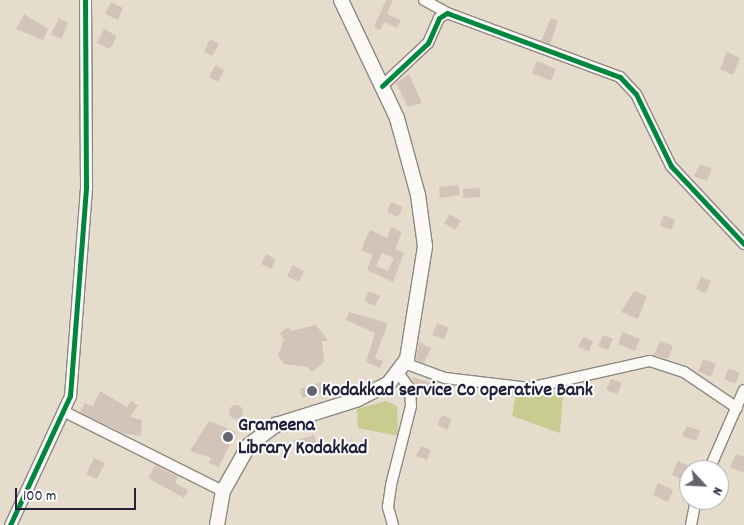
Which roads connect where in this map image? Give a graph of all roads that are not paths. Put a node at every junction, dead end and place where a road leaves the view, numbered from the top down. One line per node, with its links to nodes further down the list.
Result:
1 (85, 0): 10 (street)
2 (342, 0): 5 (main road)
3 (424, 0): 4 (street)
4 (447, 13): 5 (street); 6 (street)
5 (382, 86): 7 (main road)
6 (744, 244)
7 (401, 367): 9 (street); 12 (main road); 16 (street)
8 (744, 390): 9 (street)
9 (737, 408): 11 (street)
10 (66, 412): 12 (street); 14 (street)
11 (714, 460)
12 (223, 492): 15 (main road)
13 (694, 510): 17 (street)
14 (10, 525)
15 (218, 525)
16 (393, 525)
17 (691, 525)

